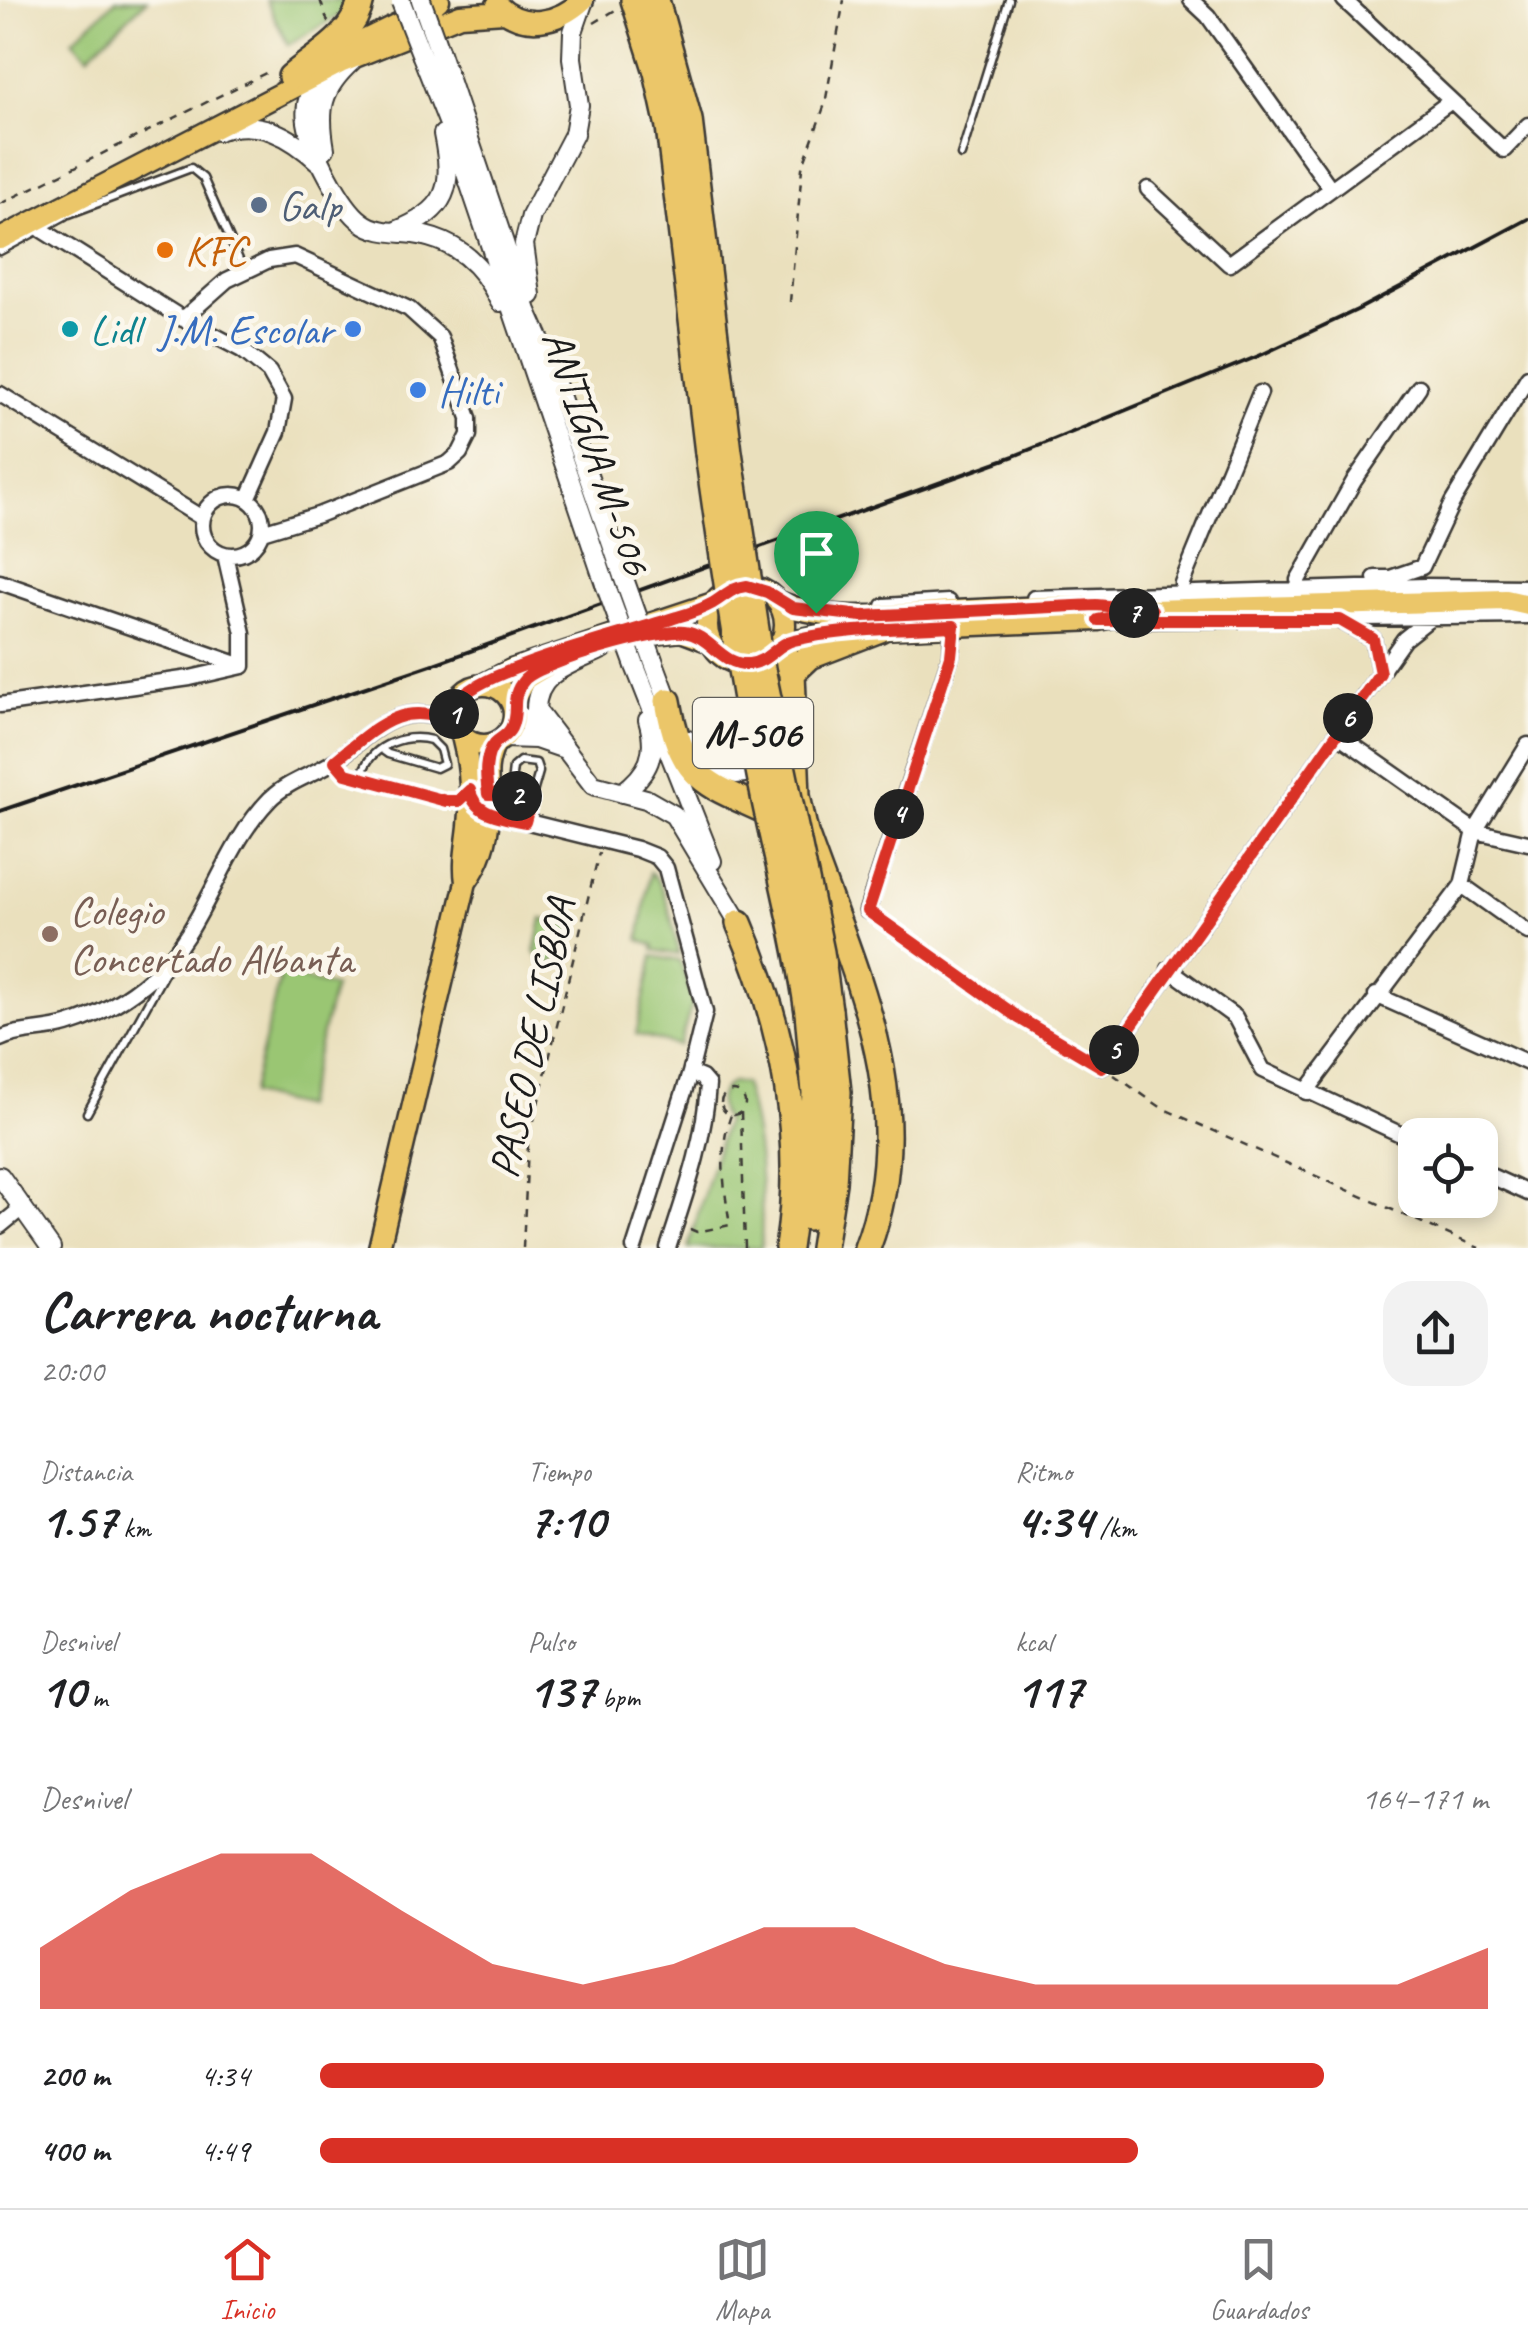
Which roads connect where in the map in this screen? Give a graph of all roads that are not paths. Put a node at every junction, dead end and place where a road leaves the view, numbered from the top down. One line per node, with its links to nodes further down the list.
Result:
1 (361, 0): 14 (highway)
2 (421, 0): 12 (street, ANTIGUA M-506, bridge)
3 (440, 0): 13 (main road)
4 (584, 0): 9 (main road); 30 (street)
5 (1009, 0): 18 (lane)
6 (1191, 0): 21 (street)
7 (1344, 0): 15 (street)
8 (401, 1): 12 (street, ANTIGUA M-506, bridge)
9 (499, 6): 11 (main road)
10 (642, 8): 93 (highway, M-506, bridge)
11 (357, 57): 13 (main road); 19 (street)
12 (429, 58): 25 (street); 30 (street, ANTIGUA M-506); 31 (street, ANTIGUA M-506)
13 (324, 65): 14 (main road); 17 (main road); 19 (street)
14 (286, 71): 23 (main road)
15 (1451, 102): 16 (street); 21 (street)
16 (1528, 125)
17 (184, 142): 19 (street); 22 (lane); 26 (main road)
18 (962, 155)
19 (326, 170): 25 (street)
20 (1148, 189): 21 (street)
21 (1331, 189)
22 (67, 215): 24 (lane); 28 (lane)
23 (0, 226)
24 (42, 230): 27 (lane); 29 (street)
25 (391, 233): 31 (street)
26 (0, 239)
27 (0, 250)
28 (244, 272): 29 (street); 38 (street)
29 (183, 319): 36 (street)
30 (544, 348): 62 (street, ANTIGUA M-506, bridge)
31 (524, 352): 62 (street, ANTIGUA M-506, bridge)
32 (1528, 377): 40 (street)
33 (1419, 388): 41 (street)
34 (1260, 393): 43 (street)
35 (0, 394): 37 (street)
36 (248, 500): 37 (street); 38 (street)
37 (202, 518): 39 (street)
38 (262, 532): 39 (street)
39 (225, 555): 64 (street)
40 (1422, 567): 41 (street); 44 (street)
41 (1298, 580): 43 (street)
42 (0, 582): 64 (street)
43 (1182, 583): 46 (street)
44 (1425, 586): 45 (street); 46 (street)
45 (1528, 590): 47 (main road)
46 (1017, 599): 52 (street)
47 (1506, 600): 50 (main road); 51 (main road)
48 (777, 601): 49 (main road); 52 (main road); 60 (main road)
49 (713, 602): 59 (main road); 67 (main road)
50 (1528, 605)
51 (1152, 610): 52 (main road); 55 (main road)
52 (816, 613)
53 (1433, 616): 54 (street); 56 (street); 66 (street)
54 (1528, 616)
55 (1098, 620): 56 (street); 57 (main road)
56 (1340, 620): 66 (street)
57 (954, 626): 58 (main road); 87 (street)
58 (880, 630): 60 (main road); 65 (highway)
59 (710, 642): 61 (main road); 63 (main road)
60 (780, 644): 63 (main road); 65 (highway)
61 (603, 649): 70 (main road); 74 (street)
62 (644, 663): 68 (street); 79 (street); 88 (street, ANTIGUA M-506)
63 (743, 664): 68 (street)
64 (244, 666): 69 (street)
65 (792, 673): 84 (highway)
66 (1380, 673): 72 (street)
67 (484, 684): 70 (main road); 71 (main road)
68 (668, 701): 84 (highway)
69 (0, 705)
70 (513, 707): 73 (main road); 74 (street)
71 (459, 731): 73 (main road); 77 (street); 80 (main road)
72 (1338, 734): 83 (street); 91 (street)
73 (500, 741): 74 (street); 80 (main road)
74 (559, 742): 79 (street)
75 (1528, 745): 83 (street)
76 (381, 749): 76 (lane); 78 (lane)
77 (335, 761): 78 (lane); 90 (street)
78 (362, 778): 80 (lane)
79 (622, 792): 88 (street)
80 (486, 798): 81 (lane); 81 (lane); 82 (street); 107 (main road)
81 (531, 800): 82 (lane)
82 (525, 822): 97 (street)
83 (1475, 830): 85 (street); 86 (street)
84 (805, 834): 113 (highway)
85 (1528, 844)
86 (1462, 885): 89 (street); 92 (street)
87 (868, 911)
88 (739, 923): 110 (highway)
89 (1528, 932)
90 (172, 956): 94 (street); 99 (lane)
91 (1169, 969): 96 (street); 98 (street)
92 (1376, 995): 95 (street); 98 (street)
93 (818, 1011): 111 (highway, M-506); 112 (highway, M-506)
94 (0, 1039)
95 (1528, 1063)
96 (1102, 1067)
97 (690, 1073): 108 (street); 109 (street)
98 (1306, 1092): 100 (street)
99 (87, 1113)
100 (1398, 1133)
101 (0, 1176): 104 (street)
102 (1498, 1179): 103 (street)
103 (1528, 1193)
104 (22, 1208): 105 (street); 106 (street)
105 (0, 1226)
106 (52, 1248)
107 (379, 1248)
108 (634, 1248)
109 (668, 1248)
110 (788, 1248)
111 (801, 1248)
112 (823, 1248)
113 (867, 1248)

